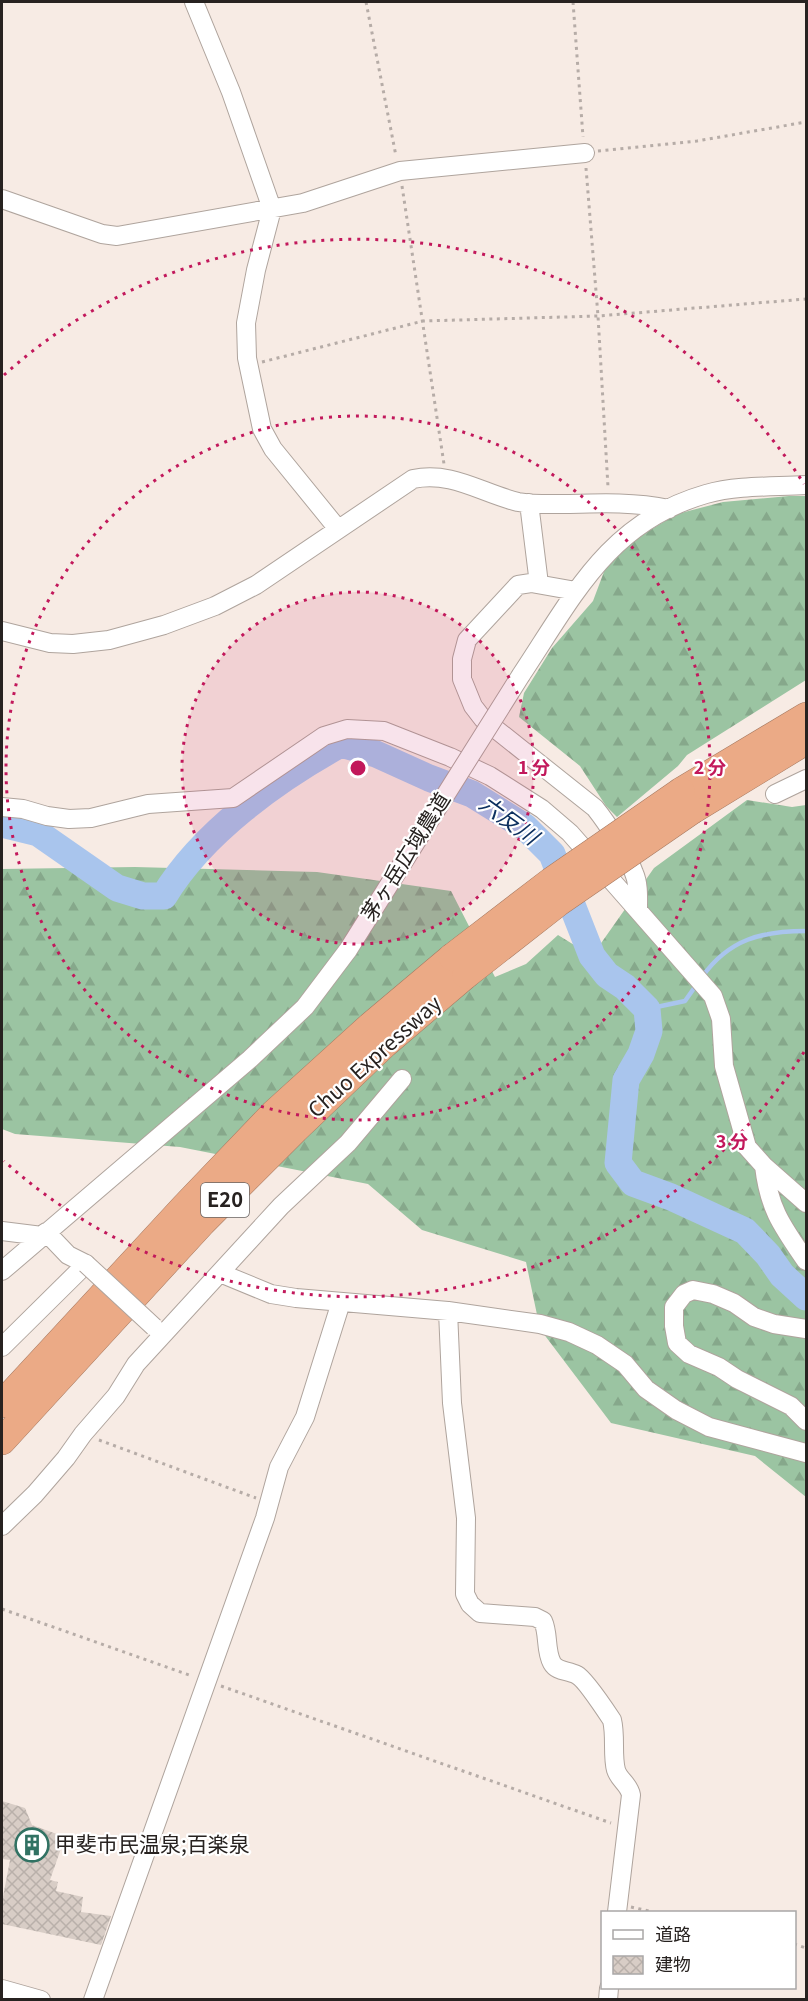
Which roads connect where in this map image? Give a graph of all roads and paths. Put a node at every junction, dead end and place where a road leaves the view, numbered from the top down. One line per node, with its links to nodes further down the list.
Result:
1 (194, 2): 8 (street)
2 (366, 2): 6 (path)
3 (573, 2): 5 (path)
4 (807, 122): 5 (path)
5 (585, 153): 6 (street); 10 (path)
6 (400, 171): 8 (street); 11 (path)
7 (2, 199): 8 (street)
8 (272, 209): 12 (street)
9 (807, 299): 10 (path)
10 (598, 316): 11 (path); 16 (path)
11 (423, 321): 12 (path); 13 (path)
12 (249, 365): 18 (street)
13 (446, 477): 15 (street); 18 (street)
14 (807, 485): 17 (street, 茅ヶ岳広域農道)
15 (529, 503): 16 (street); 19 (street)
16 (609, 503): 17 (street)
17 (669, 509): 20 (street, 茅ヶ岳広域農道)
18 (338, 529): 21 (street)
19 (539, 584): 20 (street); 28 (street)
20 (576, 591): 34 (street, 茅ヶ岳広域農道, bridge)
21 (2, 632)
22 (807, 716): 26 (highway, Chuo Expressway / E20)
23 (807, 741): 26 (highway, Chuo Expressway / E20)
24 (807, 779): 25 (street)
25 (775, 794)
26 (687, 800): 29 (highway, Chuo Expressway / E20, bridge)
27 (2, 807): 28 (street)
28 (638, 910): 31 (street)
29 (459, 966): 44 (highway, Chuo Expressway / E20); 47 (highway, Chuo Expressway / E20)
30 (402, 1078): 38 (street)
31 (764, 1166): 32 (street); 35 (street)
32 (807, 1203)
33 (2, 1231): 34 (street)
34 (44, 1234): 36 (street); 37 (street, 茅ヶ岳広域農道)
35 (807, 1261)
36 (86, 1264): 42 (street, bridge); 43 (street)
37 (2, 1271)
38 (220, 1273): 39 (street); 42 (street)
39 (341, 1302): 40 (street); 49 (street)
40 (447, 1311): 48 (street); 53 (street)
41 (807, 1329): 45 (street)
42 (158, 1332): 46 (street)
43 (2, 1347)
44 (2, 1404)
45 (807, 1420)
46 (83, 1434): 49 (path); 50 (street)
47 (2, 1441)
48 (807, 1454)
49 (269, 1503): 52 (street)
50 (2, 1526)
51 (2, 1609): 52 (path)
52 (207, 1682): 53 (path); 58 (street)
53 (626, 1828): 54 (street)
54 (618, 1908): 55 (path)
55 (644, 1911)
56 (2, 1989): 57 (street)
57 (41, 2000)
58 (93, 2000)

